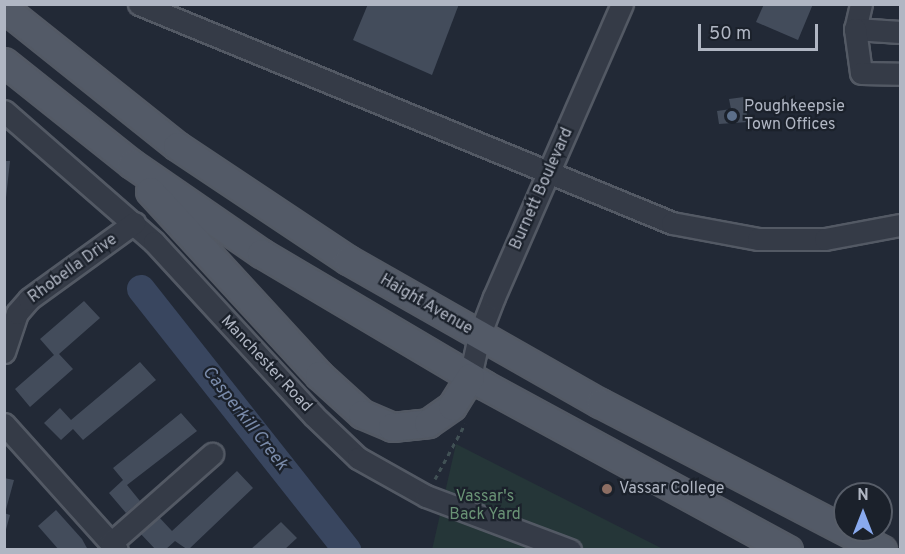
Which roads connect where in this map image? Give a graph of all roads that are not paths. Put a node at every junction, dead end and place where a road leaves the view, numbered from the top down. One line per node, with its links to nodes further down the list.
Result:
1 (139, 4): 11 (street)
2 (622, 4): 11 (street, Burnett Boulevard)
3 (861, 4): 5 (street)
4 (4, 8): 15 (main road, Haight Avenue)
5 (855, 29): 6 (street); 8 (street)
6 (900, 32)
7 (4, 62): 10 (main road)
8 (900, 74)
9 (4, 111): 12 (street, Manchester Road)
10 (108, 146): 17 (main road); 17 (main road)
11 (550, 170): 13 (street); 15 (street, Burnett Boulevard)
12 (134, 223): 14 (street, Rhobella Drive); 21 (street, Manchester Road)
13 (900, 225)
14 (10, 313): 16 (street, Rhobella Drive)
15 (479, 336): 17 (street, Burnett Boulevard); 23 (main road, Haight Avenue)
16 (4, 352)
17 (470, 377): 22 (main road)
18 (4, 424): 20 (street)
19 (212, 453): 20 (street)
20 (114, 546)
21 (570, 549)
22 (788, 549)
23 (882, 549)

